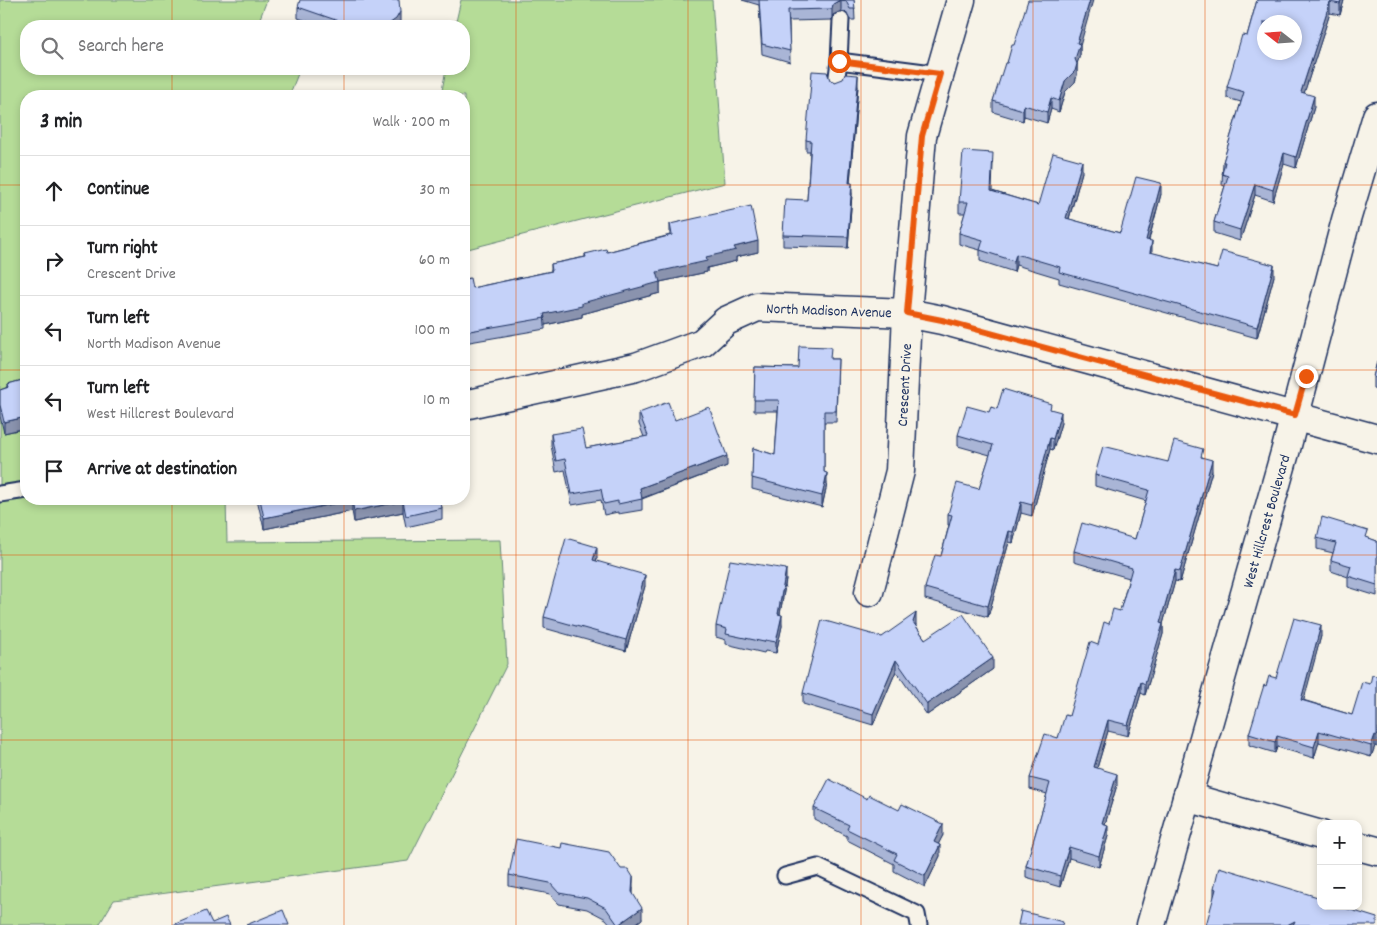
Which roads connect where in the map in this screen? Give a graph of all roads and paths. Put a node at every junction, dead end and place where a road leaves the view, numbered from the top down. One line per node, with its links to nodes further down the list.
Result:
1 (961, 0): 4 (street, Crescent Drive)
2 (841, 20): 3 (lane)
3 (839, 61): 4 (lane); 5 (lane)
4 (940, 74): 7 (street, Crescent Drive)
5 (836, 84)
6 (1377, 116): 9 (street, West Hillcrest Boulevard)
7 (907, 313): 8 (street, North Madison Avenue); 9 (street, North Madison Avenue); 13 (street, Crescent Drive)
8 (470, 404)
9 (1295, 415): 10 (street, North Madison Avenue); 14 (street, West Hillcrest Boulevard)
10 (1377, 439)
11 (20, 491): 12 (lane)
12 (0, 494)
13 (869, 592)
14 (1186, 797): 15 (street); 20 (street, West Hillcrest Boulevard)
15 (1317, 834)
16 (1362, 847): 17 (street)
17 (1377, 851)
18 (785, 876): 19 (lane)
19 (919, 925)
20 (1151, 925)

